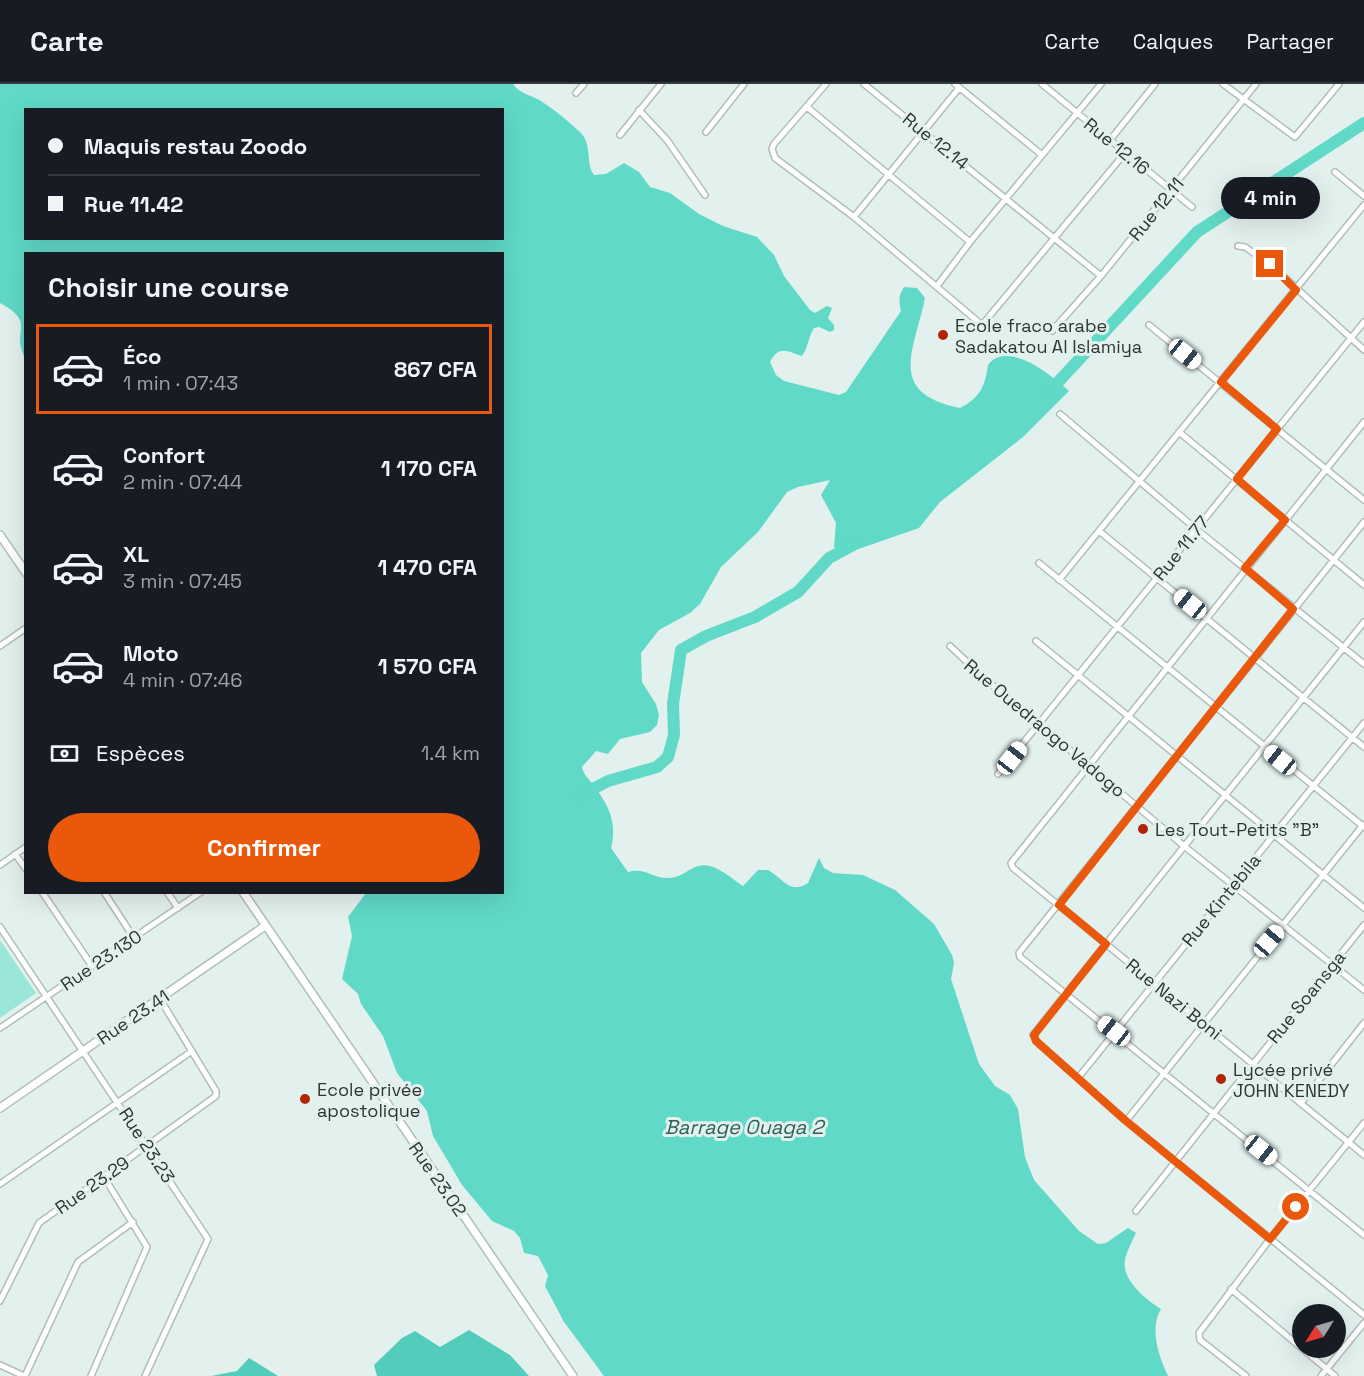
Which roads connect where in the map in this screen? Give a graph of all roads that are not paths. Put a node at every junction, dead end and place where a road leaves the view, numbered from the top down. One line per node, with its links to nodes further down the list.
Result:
1 (584, 84): 13 (street)
2 (661, 84): 16 (street)
3 (744, 84): 19 (street)
4 (825, 84): 15 (street)
5 (864, 84): 18 (street, Rue 12.14)
6 (1042, 84): 17 (street, Rue 12.16)
7 (1101, 84): 17 (street)
8 (1155, 84): 21 (street)
9 (1223, 84): 14 (street)
10 (1256, 84): 14 (street, Rue 12.11)
11 (1339, 84): 14 (street)
12 (957, 86): 18 (street); 23 (street)
13 (576, 93)
14 (1243, 100): 26 (street, Rue 12.11)
15 (807, 107): 25 (street); 32 (street)
16 (639, 110): 20 (street); 27 (street)
17 (1076, 113): 21 (street, Rue 12.16); 23 (street)
18 (924, 131): 25 (street); 29 (street, Rue 12.14)
19 (706, 132)
20 (620, 135)
21 (1110, 140): 22 (street, Rue 12.16)
22 (1125, 153): 26 (street, Rue 12.16); 33 (street)
23 (1042, 155): 29 (street)
24 (1335, 172): 28 (street)
25 (888, 174): 32 (street); 34 (street)
26 (1171, 191): 31 (street, Rue 12.16); 36 (street, Rue 12.11)
27 (705, 195)
28 (1364, 196)
29 (1006, 200): 33 (street, Rue 12.14); 34 (street)
30 (1364, 205): 38 (street)
31 (1192, 207)
32 (854, 217): 37 (street)
33 (1055, 238): 36 (street, Rue 12.14); 37 (street)
34 (970, 242): 37 (street)
35 (1238, 246): 38 (street)
36 (1101, 276): 41 (street, Rue 12.11)
37 (937, 286)
38 (1296, 290): 42 (street); 44 (street)
39 (1364, 322): 42 (street, Rue 11.77)
40 (1149, 325): 44 (street)
41 (1052, 331)
42 (1351, 339): 43 (street); 47 (street, Rue 11.77)
43 (1364, 350)
44 (1221, 382): 47 (street); 48 (street)
45 (1060, 414): 51 (street)
46 (1364, 422): 49 (street)
47 (1277, 429): 49 (street); 50 (street, Rue 11.77)
48 (1179, 432): 50 (street); 51 (street)
49 (1326, 469): 52 (street); 53 (street)
50 (1237, 479): 53 (street); 55 (street, Rue 11.77)
51 (1138, 481): 55 (street); 56 (street)
52 (1364, 500)
53 (1285, 520): 58 (street); 60 (street)
54 (1364, 522): 58 (street)
55 (1196, 529): 60 (street); 62 (street, Rue 11.77)
56 (1099, 531): 62 (street); 63 (street)
57 (0, 535): 61 (street)
58 (1334, 559): 64 (street); 65 (street)
59 (1039, 563): 63 (street)
60 (1245, 568): 65 (street); 66 (street)
61 (24, 570)
62 (1157, 578): 66 (street); 68 (street, Rue 11.77)
63 (1059, 580): 68 (street)
64 (1364, 585)
65 (1293, 609): 73 (street); 74 (street)
66 (1206, 618): 74 (street); 76 (street)
67 (1364, 622): 73 (street)
68 (1116, 627): 76 (street); 77 (street, Rue 11.77)
69 (24, 629): 71 (street)
70 (1036, 641): 77 (street)
71 (0, 646)
72 (950, 646): 82 (street, Rue Ouedraogo Vadogo)
73 (1343, 648): 75 (street); 78 (street)
74 (1254, 657): 78 (street); 79 (street)
75 (1364, 664)
76 (1166, 667): 79 (street); 80 (street)
77 (1077, 677): 80 (street); 82 (street, Rue 11.77)
78 (1303, 697): 83 (street); 84 (street)
79 (1216, 708): 84 (street); 86 (street)
80 (1128, 717): 86 (street); 87 (street)
81 (1364, 723): 83 (street, Rue Kintebila)
82 (1038, 724): 87 (street, Rue Ouedraogo Vadogo); 88 (street, Rue 11.77)
83 (1352, 738): 85 (street); 89 (street, Rue Kintebila)
84 (1264, 746): 89 (street); 90 (street)
85 (1364, 747)
86 (1176, 757): 90 (street); 91 (street)
87 (1088, 766): 91 (street, Rue Ouedraogo Vadogo); 106 (street, Rue Nazi Boni)
88 (998, 774)
89 (1313, 786): 92 (street); 93 (street, Rue Kintebila)
90 (1224, 796): 93 (street); 94 (street)
91 (1136, 806): 94 (street, Rue Ouedraogo Vadogo); 106 (street)
92 (1363, 826): 99 (street)
93 (1273, 836): 99 (street); 100 (street, Rue Kintebila)
94 (1184, 846): 100 (street, Rue Ouedraogo Vadogo); 114 (street)
95 (24, 848): 96 (street)
96 (15, 854): 97 (street); 98 (street)
97 (0, 865)
98 (24, 866)
99 (1322, 876): 108 (street); 109 (street)
100 (1233, 885): 109 (street, Rue Ouedraogo Vadogo); 117 (street, Rue Kintebila)
101 (43, 894): 116 (street)
102 (105, 894): 113 (street)
103 (168, 894): 107 (street)
104 (198, 894): 107 (street, Rue 23.130)
105 (244, 894): 111 (street, Rue 23.02)
106 (1059, 905): 114 (street, Rue Nazi Boni); 119 (street)
107 (178, 908): 113 (street, Rue 23.130)
108 (1364, 908)
109 (1283, 925): 115 (street, Rue Ouedraogo Vadogo); 123 (street)
110 (1364, 925): 115 (street, Rue Soansga)
111 (266, 926): 121 (street, Rue 23.41); 157 (street, Rue 23.02)
112 (0, 927): 120 (street, Rue 23.23)
113 (134, 938): 116 (street, Rue 23.130)
114 (1106, 944): 117 (street, Rue Nazi Boni); 119 (street)
115 (1332, 965): 118 (street, Rue Ouedraogo Vadogo); 128 (street, Rue Soansga)
116 (92, 966): 120 (street, Rue 23.130)
117 (1154, 983): 123 (street, Rue Nazi Boni); 125 (street, Rue Kintebila)
118 (1364, 990)
119 (1066, 993): 125 (street); 130 (street)
120 (47, 996): 124 (street, Rue 23.130); 126 (street, Rue 23.23)
121 (160, 999): 126 (street, Rue 23.41); 127 (street)
122 (1364, 1023): 132 (street)
123 (1204, 1024): 128 (street, Rue Nazi Boni); 129 (street)
124 (0, 1028)
125 (1114, 1031): 129 (street); 130 (street, Rue Kintebila)
126 (84, 1050): 131 (street, Rue 23.23); 133 (street, Rue 23.41)
127 (192, 1051): 131 (street); 138 (street, Rue 23.29)
128 (1253, 1064): 132 (street, Rue Nazi Boni); 134 (street, Rue Soansga)
129 (1164, 1073): 134 (street); 135 (street)
130 (1078, 1078): 135 (street)
131 (119, 1102): 138 (street, Rue 23.23); 142 (street)
132 (1300, 1103): 137 (street, Rue Nazi Boni)
133 (0, 1108)
134 (1214, 1113): 140 (street, Rue Soansga); 143 (street)
135 (1126, 1121): 140 (street)
136 (1364, 1123): 137 (street)
137 (1348, 1143): 139 (street, Rue Nazi Boni); 143 (street)
138 (147, 1146): 141 (street, Rue 23.29); 156 (street, Rue 23.23)
139 (1364, 1155)
140 (1175, 1162): 144 (street, Rue Soansga); 147 (street)
141 (104, 1178): 145 (street); 149 (street, Rue 23.29)
142 (0, 1184)
143 (1310, 1190): 146 (street); 147 (street)
144 (1137, 1211)
145 (133, 1222): 154 (street); 155 (street)
146 (1364, 1235)
147 (1270, 1239): 148 (street); 150 (street)
148 (1231, 1289): 153 (street); 158 (street)
149 (0, 1301)
150 (1364, 1315)
151 (1364, 1323): 153 (street)
152 (0, 1365): 154 (street)
153 (1327, 1368): 159 (street); 160 (street)
154 (25, 1376)
155 (91, 1376)
156 (145, 1376)
157 (573, 1376)
158 (1246, 1376)
159 (1321, 1376)
160 (1335, 1376)

